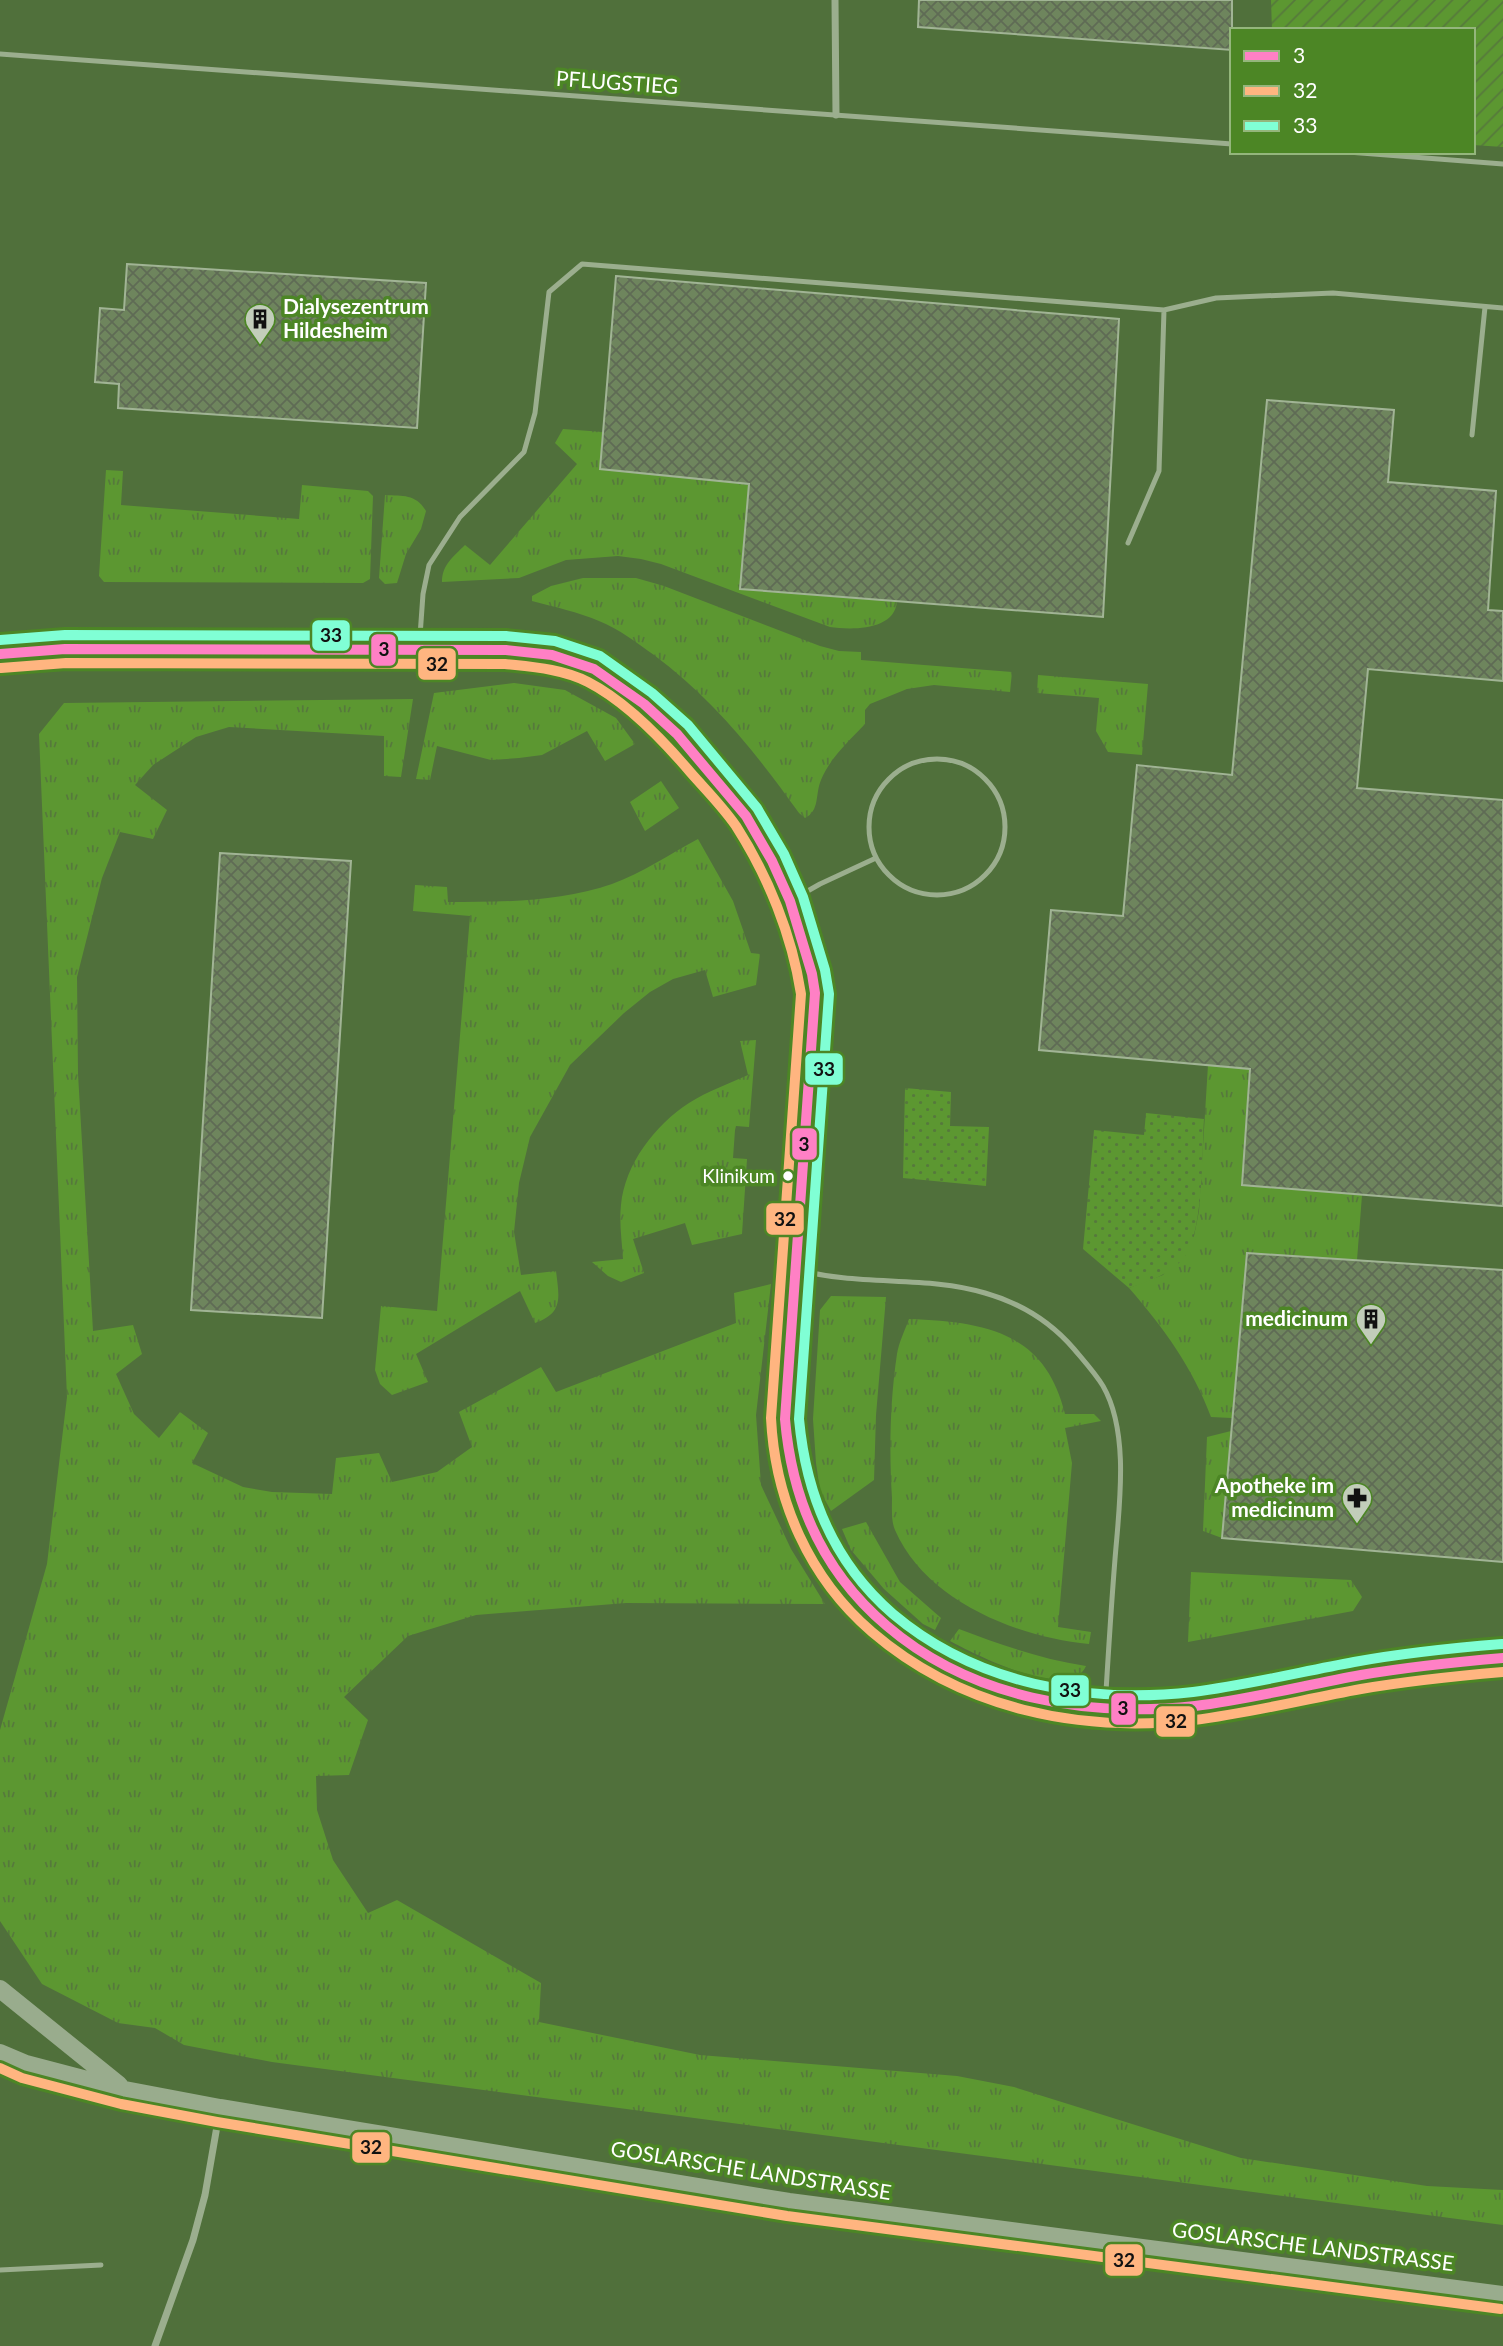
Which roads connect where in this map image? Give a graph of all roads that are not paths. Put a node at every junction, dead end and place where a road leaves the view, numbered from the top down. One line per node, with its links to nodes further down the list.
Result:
1 (835, 0): 3 (street)
2 (0, 54): 3 (lane, PFLUGSTIEG)
3 (836, 115): 4 (lane, PFLUGSTIEG)
4 (1230, 144)
5 (1374, 154): 6 (lane)
6 (1503, 164)
7 (1485, 307): 8 (lane); 9 (lane); 10 (lane)
8 (1503, 308)
9 (1164, 310): 11 (lane); 12 (lane)
10 (1472, 435)
11 (1128, 543)
12 (419, 650): 13 (street); 15 (street)
13 (0, 654)
14 (876, 859): 14 (lane); 15 (lane)
15 (790, 901): 16 (street)
16 (796, 1269): 18 (street); 18 (lane)
17 (1503, 1658): 18 (street)
18 (1105, 1708)
19 (0, 1989): 21 (main road)
20 (0, 2053): 21 (main road, GOSLARSCHE LANDSTRASSE)
21 (125, 2090): 22 (main road, GOSLARSCHE LANDSTRASSE)
22 (220, 2108): 25 (main road, GOSLARSCHE LANDSTRASSE); 26 (street)
23 (101, 2265): 24 (lane)
24 (0, 2270)
25 (1503, 2295)
26 (155, 2346)

